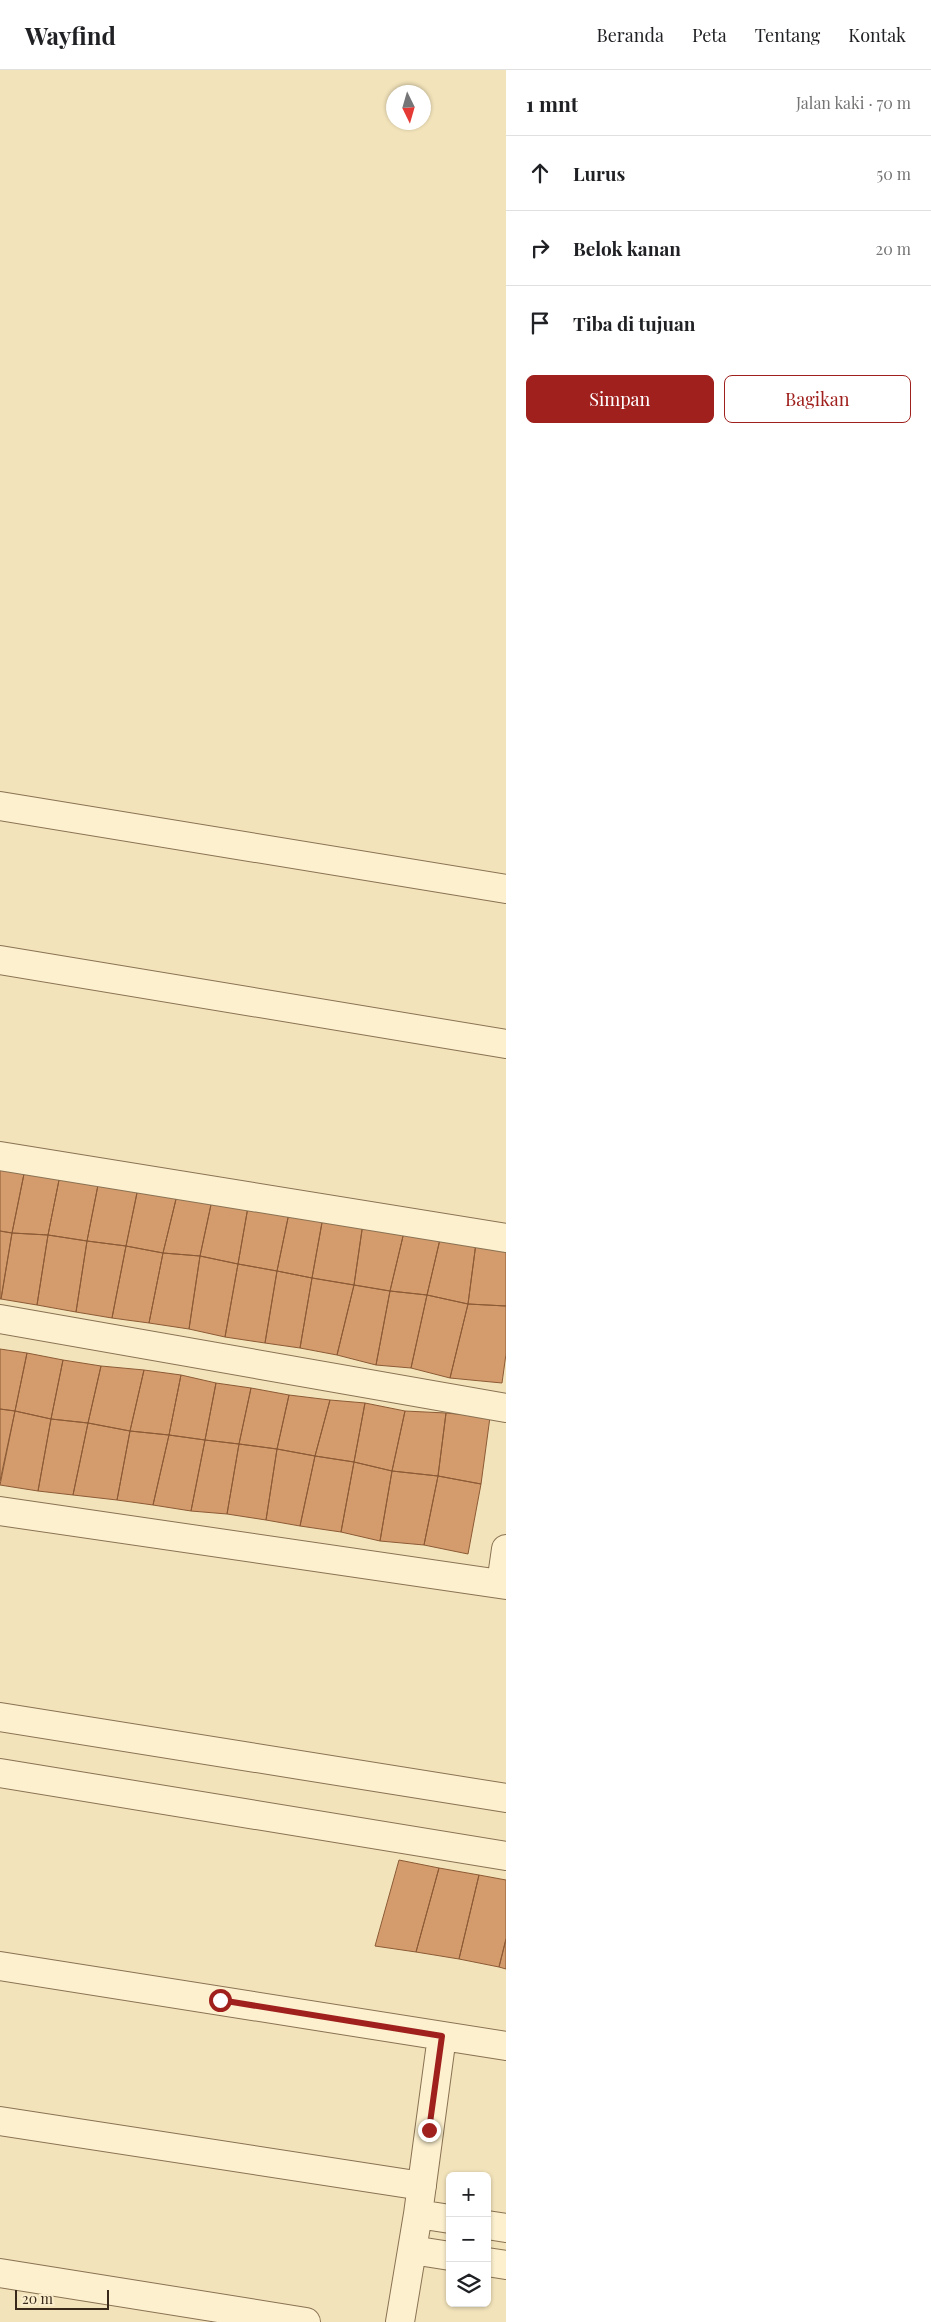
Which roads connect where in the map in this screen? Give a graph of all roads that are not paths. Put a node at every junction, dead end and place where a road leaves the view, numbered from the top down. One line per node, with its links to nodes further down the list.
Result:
1 (0, 806): 2 (street)
2 (506, 889)
3 (0, 960): 4 (street)
4 (506, 1044)
5 (0, 1156): 6 (street)
6 (506, 1238)
7 (0, 1318): 8 (street)
8 (506, 1408)
9 (0, 1511): 11 (street)
10 (506, 1549): 11 (street)
11 (503, 1585)
12 (0, 1717): 14 (street)
13 (0, 1774): 15 (street)
14 (506, 1798)
15 (506, 1856)
16 (0, 1966): 17 (street)
17 (442, 2036): 18 (street); 20 (street)
18 (506, 2046)
19 (0, 2120): 20 (street)
20 (422, 2186): 21 (street)
21 (418, 2214): 22 (street); 25 (street)
22 (446, 2218)
23 (491, 2226): 24 (street)
24 (506, 2228)
25 (412, 2250): 26 (street); 31 (street)
26 (446, 2255)
27 (491, 2262): 28 (street)
28 (506, 2264)
29 (0, 2273): 30 (street)
30 (306, 2322)
31 (400, 2322)

